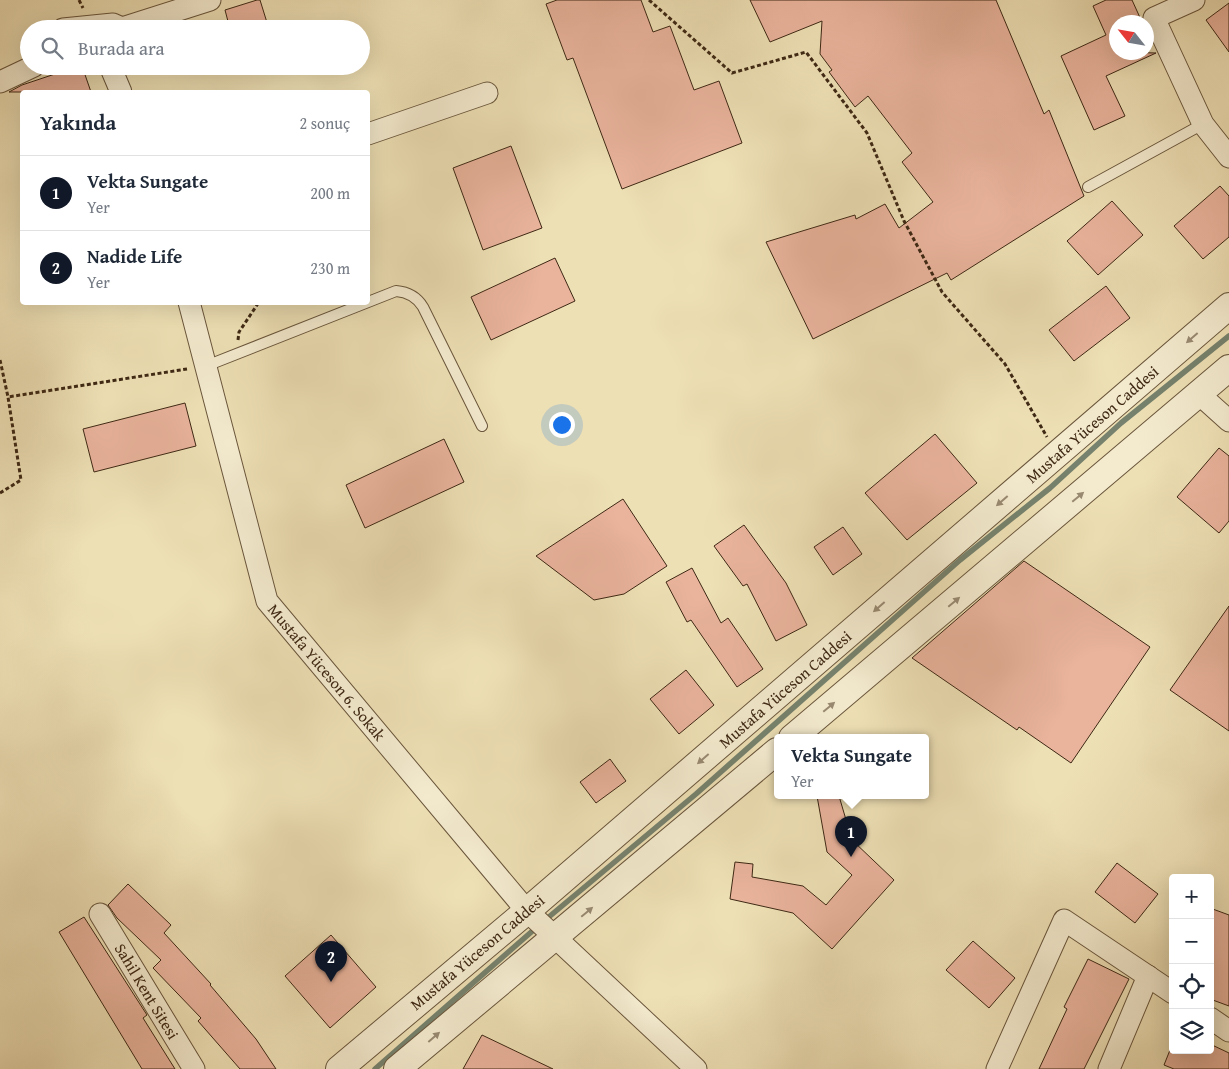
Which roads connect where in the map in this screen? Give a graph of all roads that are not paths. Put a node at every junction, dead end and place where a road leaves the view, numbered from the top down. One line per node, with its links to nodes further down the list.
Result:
1 (210, 0): 3 (street)
2 (1194, 0): 9 (street)
3 (146, 20)
4 (20, 73): 6 (street)
5 (114, 75): 7 (street)
6 (0, 82)
7 (120, 90)
8 (487, 94): 10 (street)
9 (1203, 124): 11 (street); 12 (lane)
10 (370, 133)
11 (1229, 157)
12 (1088, 188)
13 (370, 302): 21 (lane)
14 (190, 305): 17 (street, Mustafa Yüceson 6. Sokak)
15 (363, 305): 17 (lane)
16 (1229, 306): 25 (street, Mustafa Yüceson Caddesi, one-way to 25)
17 (206, 366): 25 (street, Mustafa Yüceson 6. Sokak)
18 (1229, 368): 19 (street)
19 (1199, 394): 20 (street); 22 (street, one-way to 19)
20 (1229, 421)
21 (482, 426)
22 (797, 734)
23 (774, 753): 25 (street, Mustafa Yüceson Caddesi, one-way to 23)
24 (100, 914): 30 (street, Sahil Kent Sitesi)
25 (541, 924): 31 (street, Mustafa Yüceson Caddesi); 32 (street, Mustafa Yüceson Caddesi, one-way to 25); 33 (street, Mustafa Yüceson 6. Sokak)
26 (1148, 976): 27 (street); 34 (street); 35 (street)
27 (1169, 990)
28 (1214, 1021): 29 (street)
29 (1229, 1031)
30 (194, 1069)
31 (339, 1069)
32 (397, 1069)
33 (696, 1069)
34 (997, 1069)
35 (1109, 1069)

